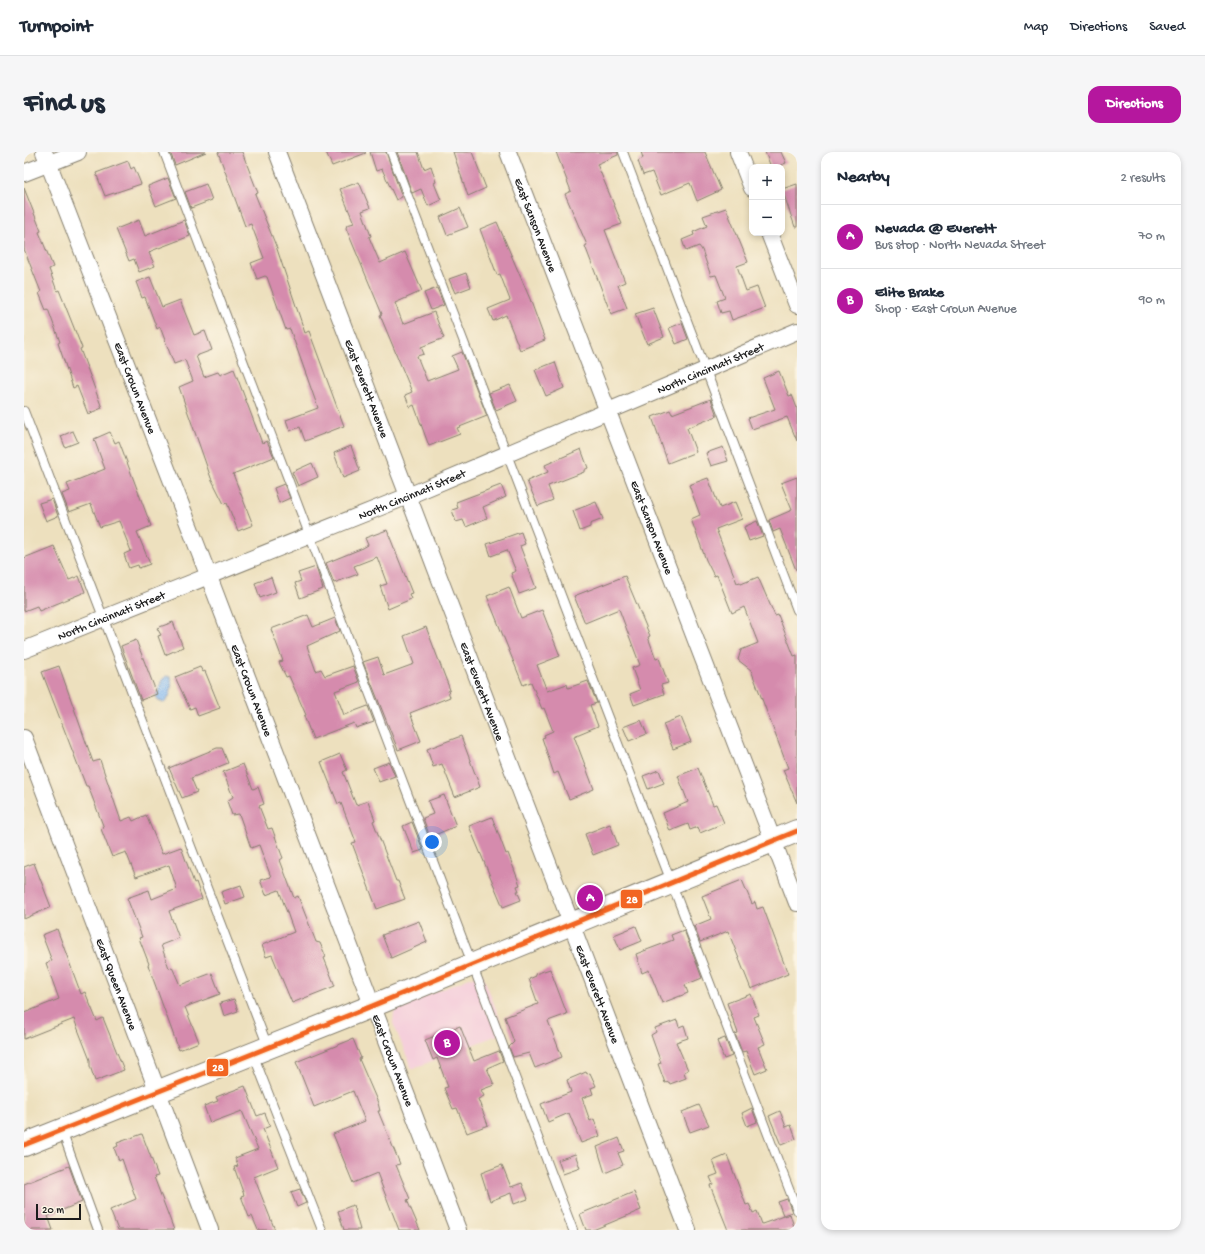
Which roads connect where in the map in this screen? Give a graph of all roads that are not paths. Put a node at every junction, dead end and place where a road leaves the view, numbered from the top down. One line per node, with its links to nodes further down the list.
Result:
1 (78, 152): 8 (street)
2 (164, 152): 19 (lane)
3 (277, 152): 18 (street, East Everett Avenue)
4 (391, 152): 17 (lane)
5 (508, 152): 16 (street, East Sanson Avenue)
6 (622, 152): 14 (lane)
7 (738, 152): 10 (street)
8 (46, 158): 9 (street); 20 (street, East Crown Avenue)
9 (24, 173)
10 (749, 180)
11 (770, 236): 12 (street)
12 (797, 305)
13 (797, 331): 14 (street, North Cincinnati Street)
14 (706, 370): 16 (street, North Cincinnati Street); 21 (lane)
15 (24, 411): 22 (lane)
16 (606, 412): 17 (street, North Cincinnati Street); 26 (street, East Sanson Avenue)
17 (508, 454): 18 (street, North Cincinnati Street); 27 (lane)
18 (408, 496): 19 (street, North Cincinnati Street); 29 (street, East Everett Avenue)
19 (308, 536): 20 (street, North Cincinnati Street); 30 (lane)
20 (209, 577): 22 (street, North Cincinnati Street); 31 (street, East Crown Avenue)
21 (797, 610)
22 (104, 619): 23 (street, North Cincinnati Street); 32 (lane)
23 (24, 650)
24 (24, 738): 33 (street, East Queen Avenue)
25 (797, 831): 26 (main road)
26 (773, 841): 27 (main road); 28 (street, East Sanson Avenue)
27 (672, 883): 29 (main road); 36 (lane)
28 (797, 903)
29 (572, 924): 30 (main road); 42 (street, East Everett Avenue)
30 (472, 965): 31 (main road); 41 (lane)
31 (372, 1006): 32 (main road); 40 (street, East Crown Avenue)
32 (260, 1050): 33 (main road); 39 (lane)
33 (157, 1092): 34 (main road); 38 (street, East Queen Avenue)
34 (61, 1130): 35 (main road); 37 (lane)
35 (24, 1145)
36 (797, 1210)
37 (98, 1230)
38 (210, 1230)
39 (322, 1230)
40 (458, 1230)
41 (572, 1230)
42 (688, 1230)

